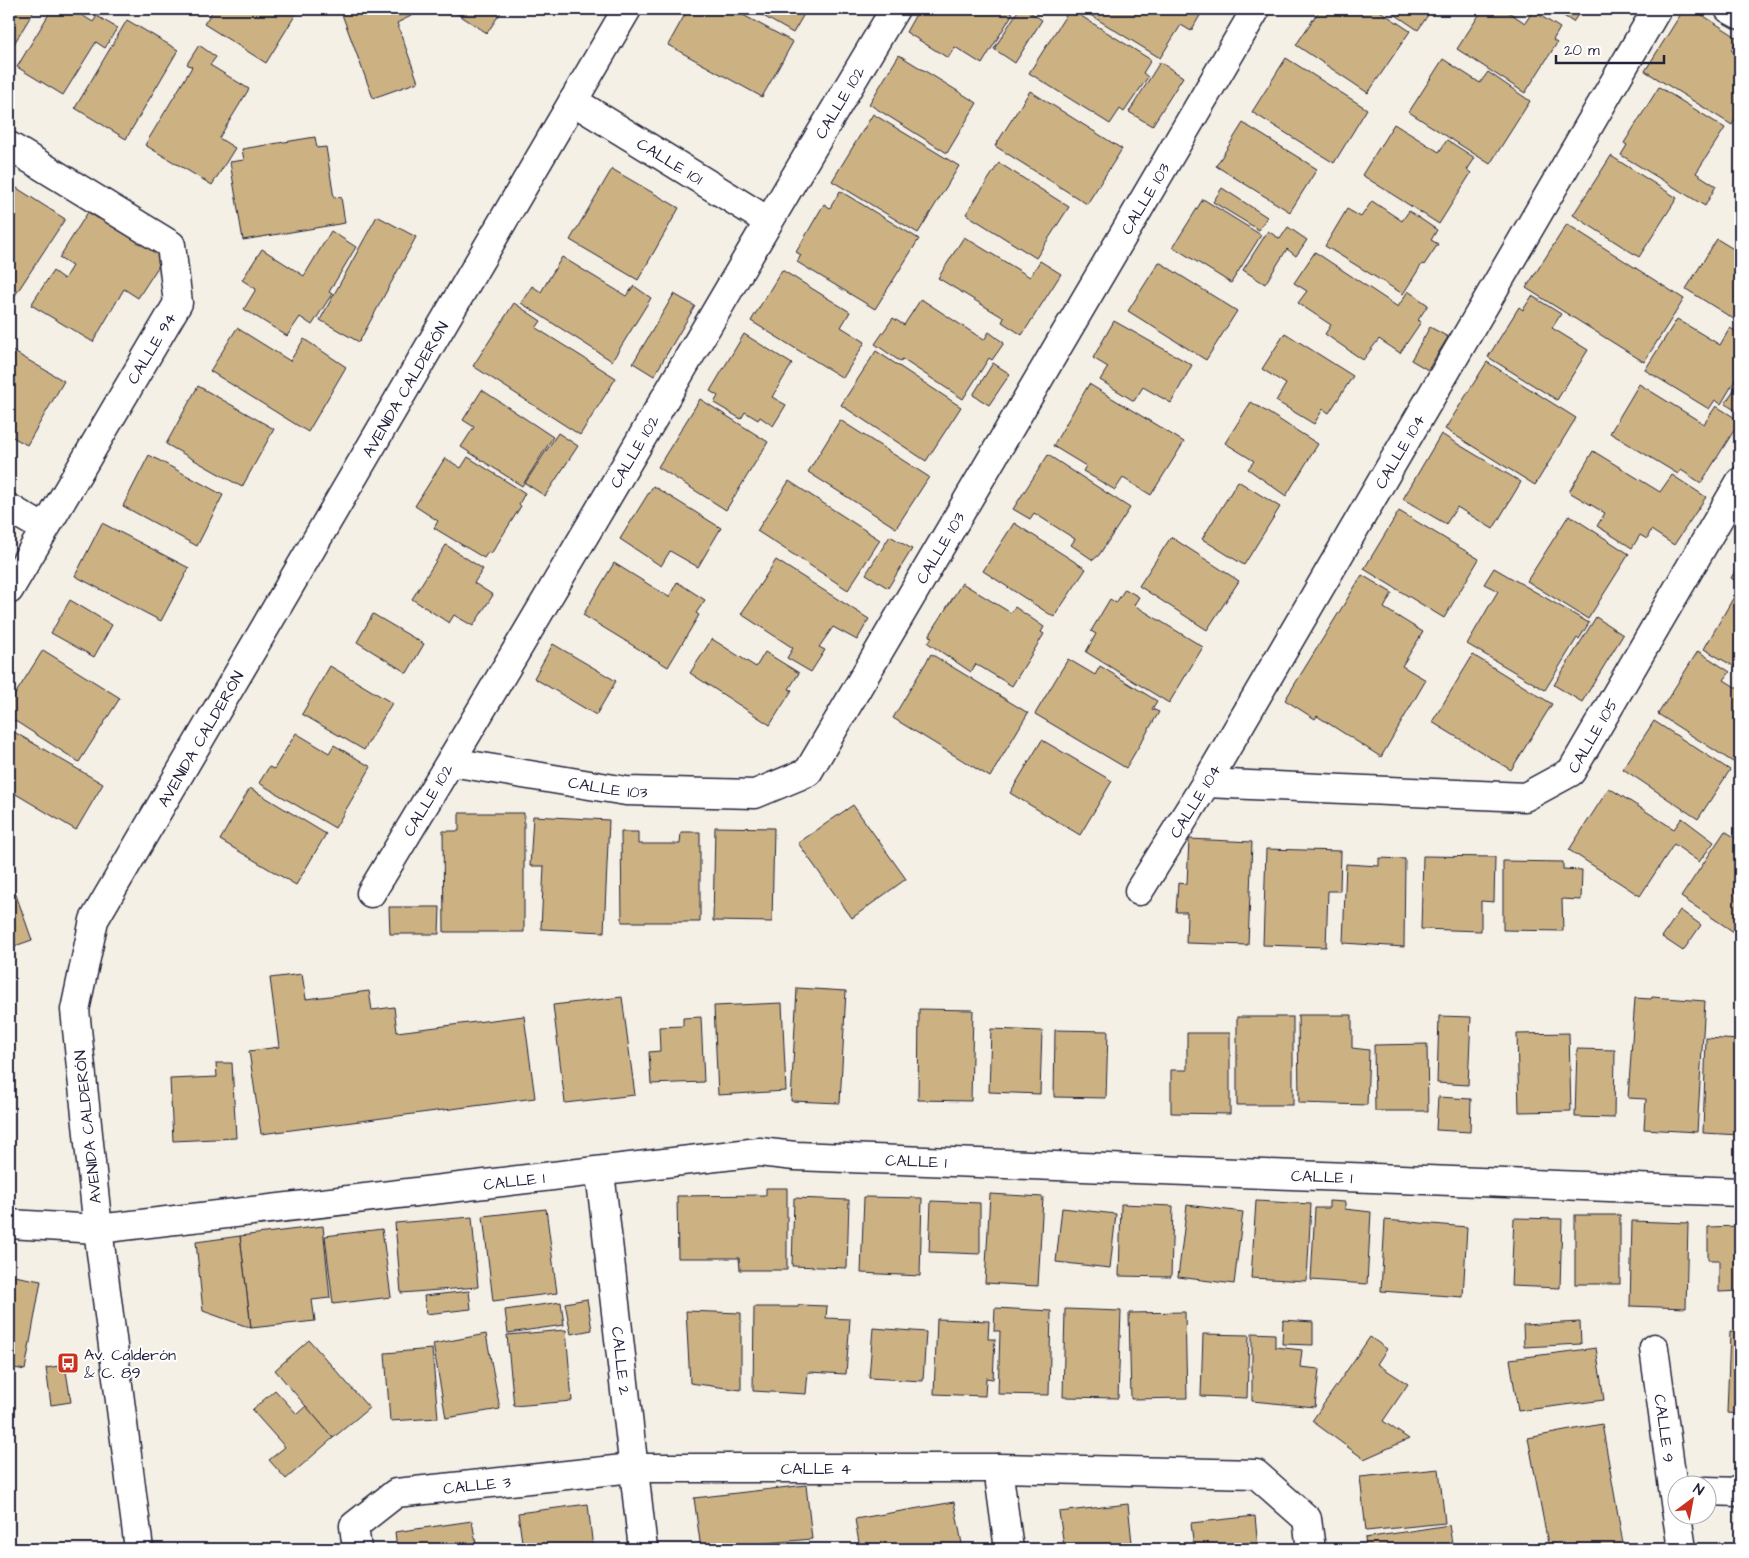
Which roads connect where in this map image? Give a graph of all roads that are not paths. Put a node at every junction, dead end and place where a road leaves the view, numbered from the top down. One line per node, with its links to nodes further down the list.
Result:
1 (627, 9): 7 (street, AVENIDA CALDERÓN)
2 (895, 9): 9 (street, CALLE 102)
3 (1256, 9): 14 (street, CALLE 103)
4 (1657, 9): 15 (street, CALLE 104)
5 (1730, 9): 6 (street)
6 (1740, 15)
7 (572, 101): 9 (street, CALLE 101); 21 (street, AVENIDA CALDERÓN)
8 (9, 146): 12 (street, CALLE 94)
9 (768, 221): 14 (street, CALLE 102)
10 (1740, 482): 15 (street, CALLE 105)
11 (9, 508): 12 (street)
12 (43, 528): 13 (street)
13 (9, 590)
14 (451, 762): 17 (street, CALLE 102)
15 (1206, 784): 16 (street, CALLE 104)
16 (1138, 891)
17 (371, 893)
18 (600, 1172): 19 (street, CALLE 1); 21 (street, CALLE 1); 23 (street, CALLE 2)
19 (1740, 1192)
20 (9, 1224): 21 (street, CALLE 1)
21 (98, 1229): 29 (street, AVENIDA CALDERÓN)
22 (1654, 1348): 25 (street, CALLE 9)
23 (633, 1468): 24 (street, CALLE 4); 30 (street, CALLE 3); 31 (street, CALLE 2)
24 (998, 1468): 32 (street); 33 (street, CALLE 4)
25 (1672, 1476)
26 (1716, 1491): 27 (street)
27 (1740, 1492)
28 (1679, 1526): 34 (street, CALLE 9)
29 (138, 1549)
30 (357, 1549)
31 (643, 1549)
32 (1009, 1549)
33 (1311, 1549)
34 (1682, 1549)

